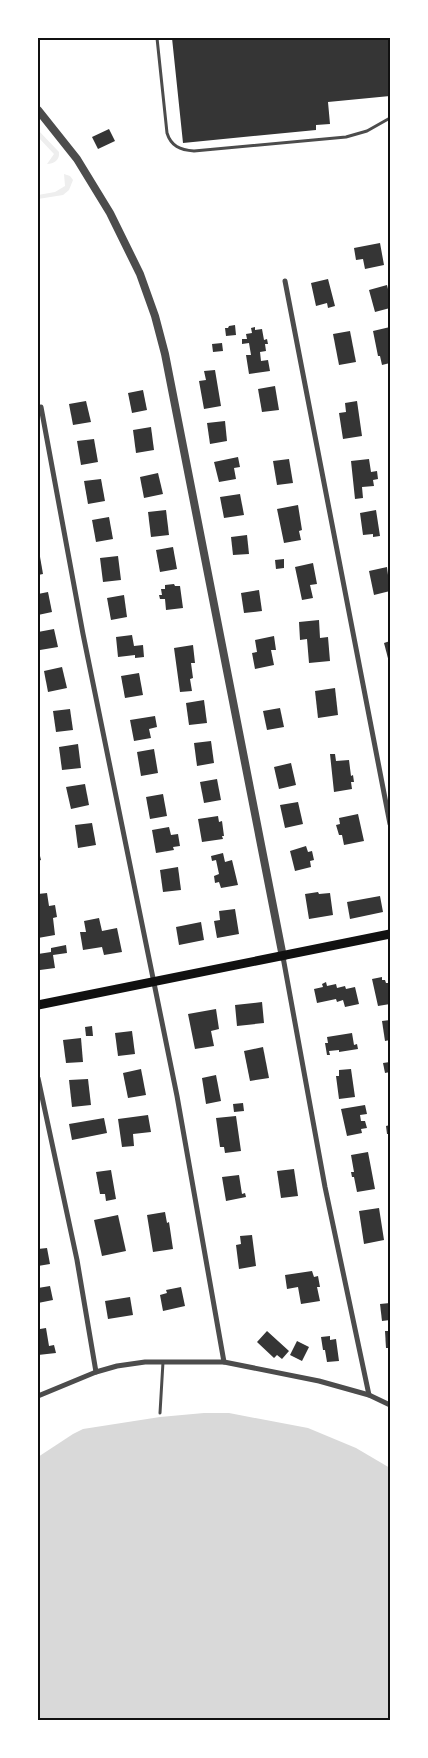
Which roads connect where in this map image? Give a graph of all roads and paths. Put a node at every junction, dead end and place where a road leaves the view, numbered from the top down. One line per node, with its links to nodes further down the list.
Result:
1 (157, 38): 3 (lane)
2 (38, 110): 8 (street)
3 (390, 118)
4 (285, 281): 6 (street)
5 (41, 407): 9 (street)
6 (390, 824)
7 (390, 934): 8 (main road)
8 (282, 957): 9 (main road); 15 (street)
9 (154, 982): 10 (main road); 13 (street)
10 (38, 1005)
11 (38, 1078): 14 (street)
12 (164, 1362): 13 (street); 14 (street); 18 (lane)
13 (224, 1362): 15 (street)
14 (96, 1372): 16 (street)
15 (368, 1395): 17 (street)
16 (38, 1396)
17 (390, 1405)
18 (160, 1413)

